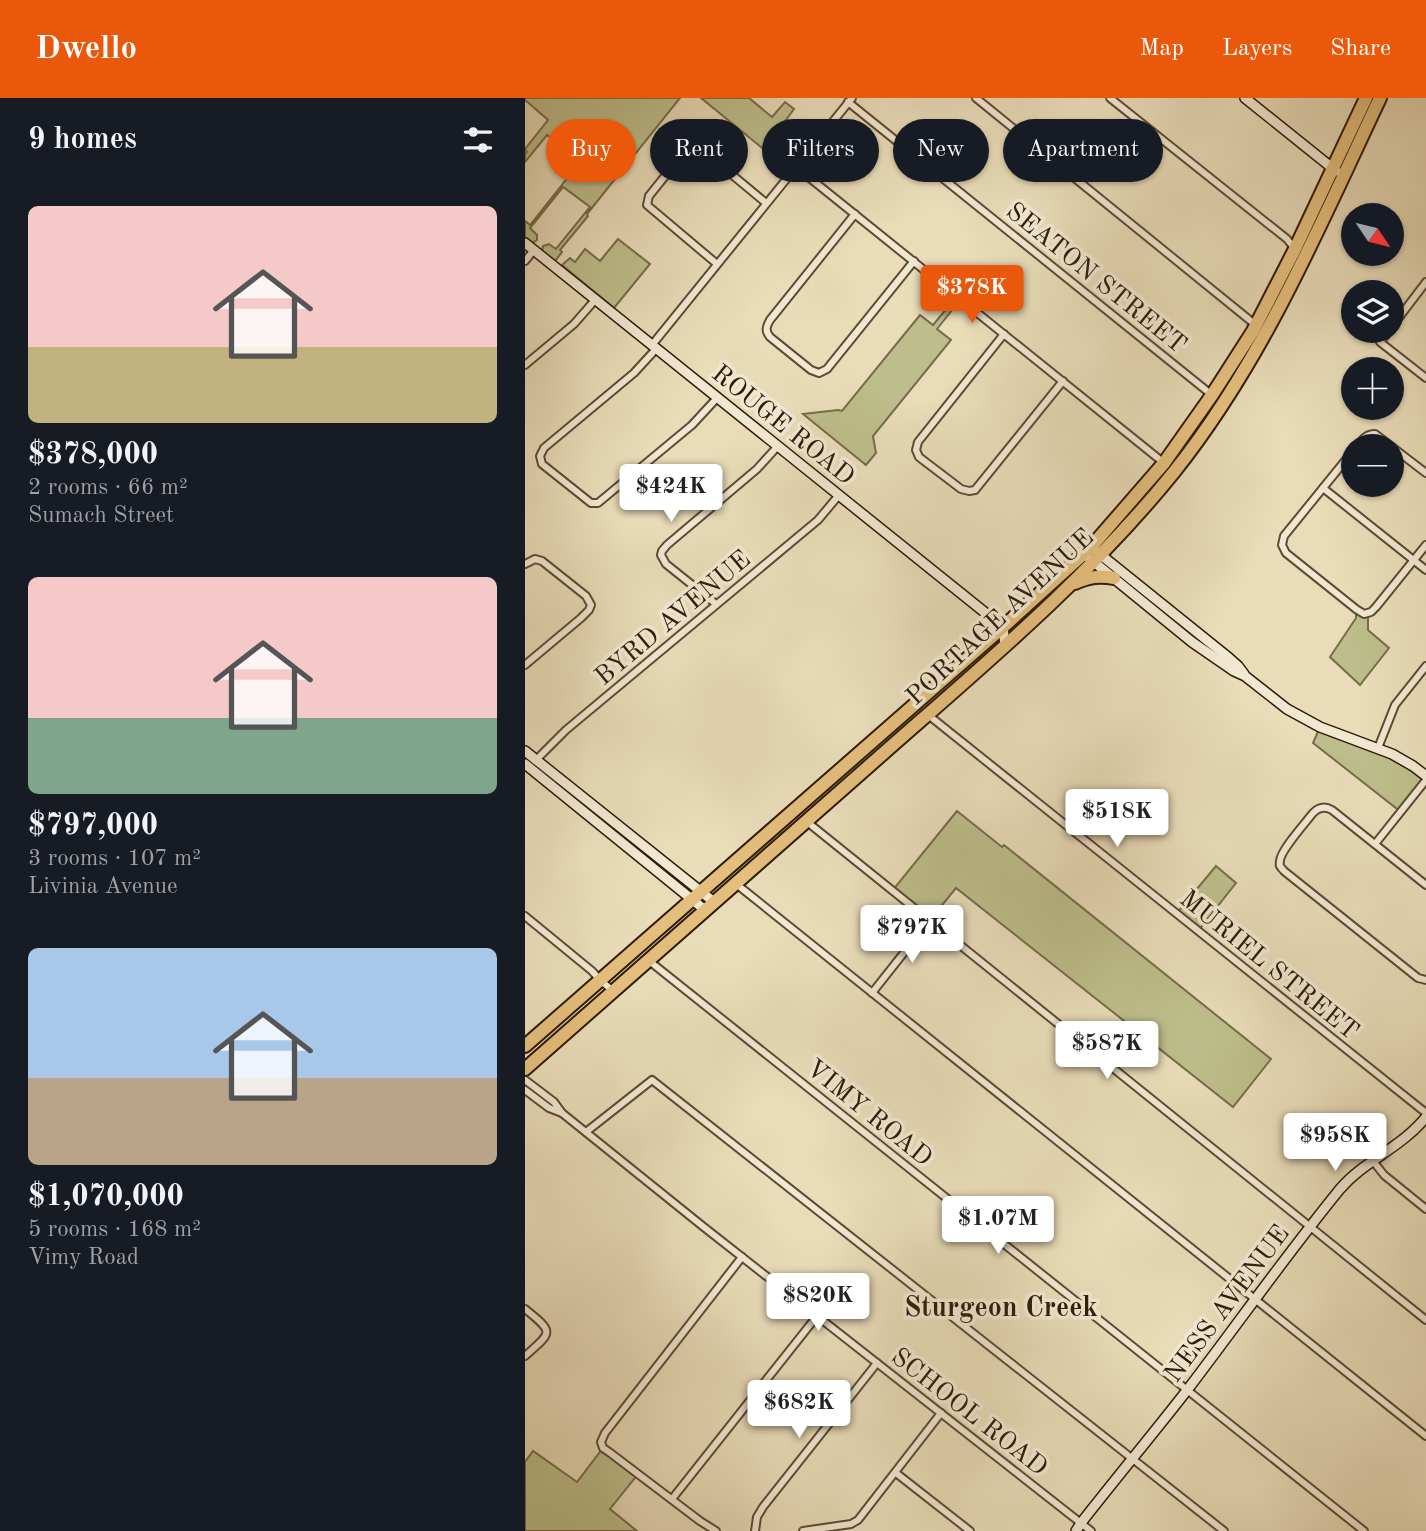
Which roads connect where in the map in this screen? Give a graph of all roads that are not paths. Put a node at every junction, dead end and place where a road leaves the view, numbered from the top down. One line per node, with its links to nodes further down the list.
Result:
1 (976, 98): 22 (street)
2 (1110, 98): 15 (street)
3 (1245, 98): 8 (street)
4 (1366, 98): 8 (highway, PORTAGE AVENUE)
5 (1380, 98): 8 (highway, PORTAGE AVENUE)
6 (850, 100): 7 (street); 30 (street, SEATON STREET)
7 (835, 119)
8 (1338, 172): 15 (highway, PORTAGE AVENUE)
9 (784, 182): 11 (street)
10 (815, 182): 12 (street)
11 (767, 203): 18 (street); 18 (street)
12 (855, 214): 17 (street); 17 (street)
13 (525, 243): 14 (street, ROUGE ROAD)
14 (534, 250): 16 (street); 20 (street, ROUGE ROAD)
15 (1301, 253): 22 (highway, PORTAGE AVENUE)
16 (525, 261)
17 (914, 261): 23 (street)
18 (717, 264): 25 (street)
19 (1426, 282): 21 (street)
20 (595, 300): 25 (street, ROUGE ROAD); 26 (street)
21 (1404, 311)
22 (1261, 329): 30 (highway, PORTAGE AVENUE)
23 (1004, 334): 28 (street); 28 (street)
24 (1381, 343): 27 (street)
25 (654, 347): 29 (street, ROUGE ROAD); 29 (street)
26 (525, 365)
27 (1426, 378)
28 (1063, 381): 33 (street)
29 (716, 398): 31 (street, ROUGE ROAD)
30 (1217, 400): 33 (highway, PORTAGE AVENUE); 39 (highway, PORTAGE AVENUE)
31 (777, 447): 37 (street, ROUGE ROAD); 45 (street)
32 (1404, 456): 35 (street)
33 (1164, 463): 39 (highway, PORTAGE AVENUE)
34 (1341, 466): 36 (street)
35 (1426, 472)
36 (1323, 488): 40 (street); 40 (street)
37 (839, 495): 45 (street, BYRD AVENUE); 47 (street, ROUGE ROAD)
38 (1426, 545): 40 (street)
39 (1092, 554): 43 (street); 44 (highway, PORTAGE AVENUE); 46 (highway, PORTAGE AVENUE); 51 (street)
40 (1414, 561): 42 (street)
41 (525, 565): 49 (street)
42 (1426, 570)
43 (1114, 578): 44 (highway); 51 (street)
44 (1066, 588): 48 (highway, PORTAGE AVENUE)
45 (716, 604): 55 (street, BYRD AVENUE)
46 (1017, 615): 47 (highway, PORTAGE AVENUE); 48 (highway)
47 (1003, 627): 48 (street); 61 (highway, PORTAGE AVENUE)
48 (1009, 641): 52 (highway, PORTAGE AVENUE)
49 (525, 665)
50 (1426, 666): 53 (street)
51 (1245, 676): 53 (street)
52 (927, 714): 57 (highway, PORTAGE AVENUE); 75 (street, MURIEL STREET)
53 (1378, 748): 56 (street)
54 (525, 751): 55 (street)
55 (530, 764): 61 (street)
56 (1426, 778): 58 (street)
57 (806, 821): 59 (highway, PORTAGE AVENUE); 64 (street)
58 (1375, 844): 60 (street); 66 (street)
59 (735, 883): 62 (highway, PORTAGE AVENUE); 69 (street)
60 (1426, 885)
61 (697, 896): 62 (street); 67 (highway, PORTAGE AVENUE)
62 (709, 906): 65 (highway, PORTAGE AVENUE)
63 (525, 916): 67 (street)
64 (929, 921): 69 (street); 79 (street)
65 (648, 960): 68 (highway, PORTAGE AVENUE); 87 (street, VIMY ROAD)
66 (1426, 980)
67 (600, 981): 68 (street); 70 (highway, PORTAGE AVENUE)
68 (613, 991): 71 (highway, PORTAGE AVENUE)
69 (873, 993): 81 (street)
70 (528, 1039)
71 (525, 1069)
72 (525, 1080): 74 (street, SCHOOL ROAD)
73 (525, 1090): 74 (street, SCHOOL ROAD)
74 (562, 1113): 76 (street, SCHOOL ROAD)
75 (1426, 1115): 77 (street, NESS AVENUE)
76 (586, 1132): 80 (street, SCHOOL ROAD); 90 (street)
77 (1373, 1161): 78 (street); 79 (street, NESS AVENUE)
78 (1426, 1209)
79 (1311, 1227): 81 (street, NESS AVENUE); 84 (street)
80 (742, 1257): 83 (street, SCHOOL ROAD); 92 (street)
81 (1254, 1298): 87 (street, NESS AVENUE); 89 (street)
82 (525, 1309): 85 (street)
83 (817, 1315): 86 (street, SCHOOL ROAD); 92 (street)
84 (1426, 1320)
85 (525, 1356)
86 (877, 1363): 88 (street, SCHOOL ROAD); 95 (street)
87 (1187, 1390): 90 (street, NESS AVENUE); 100 (street, VIMY ROAD)
88 (941, 1413): 91 (street); 93 (street, SCHOOL ROAD)
89 (1426, 1436)
90 (1132, 1458): 93 (street, NESS AVENUE); 99 (street)
91 (896, 1473): 96 (street); 97 (street)
92 (672, 1499): 94 (street)
93 (1079, 1527): 98 (street, SCHOOL ROAD)
94 (716, 1531)
95 (755, 1531)
96 (803, 1531)
97 (970, 1531)
98 (1091, 1531)
99 (1224, 1531)
100 (1364, 1531)

